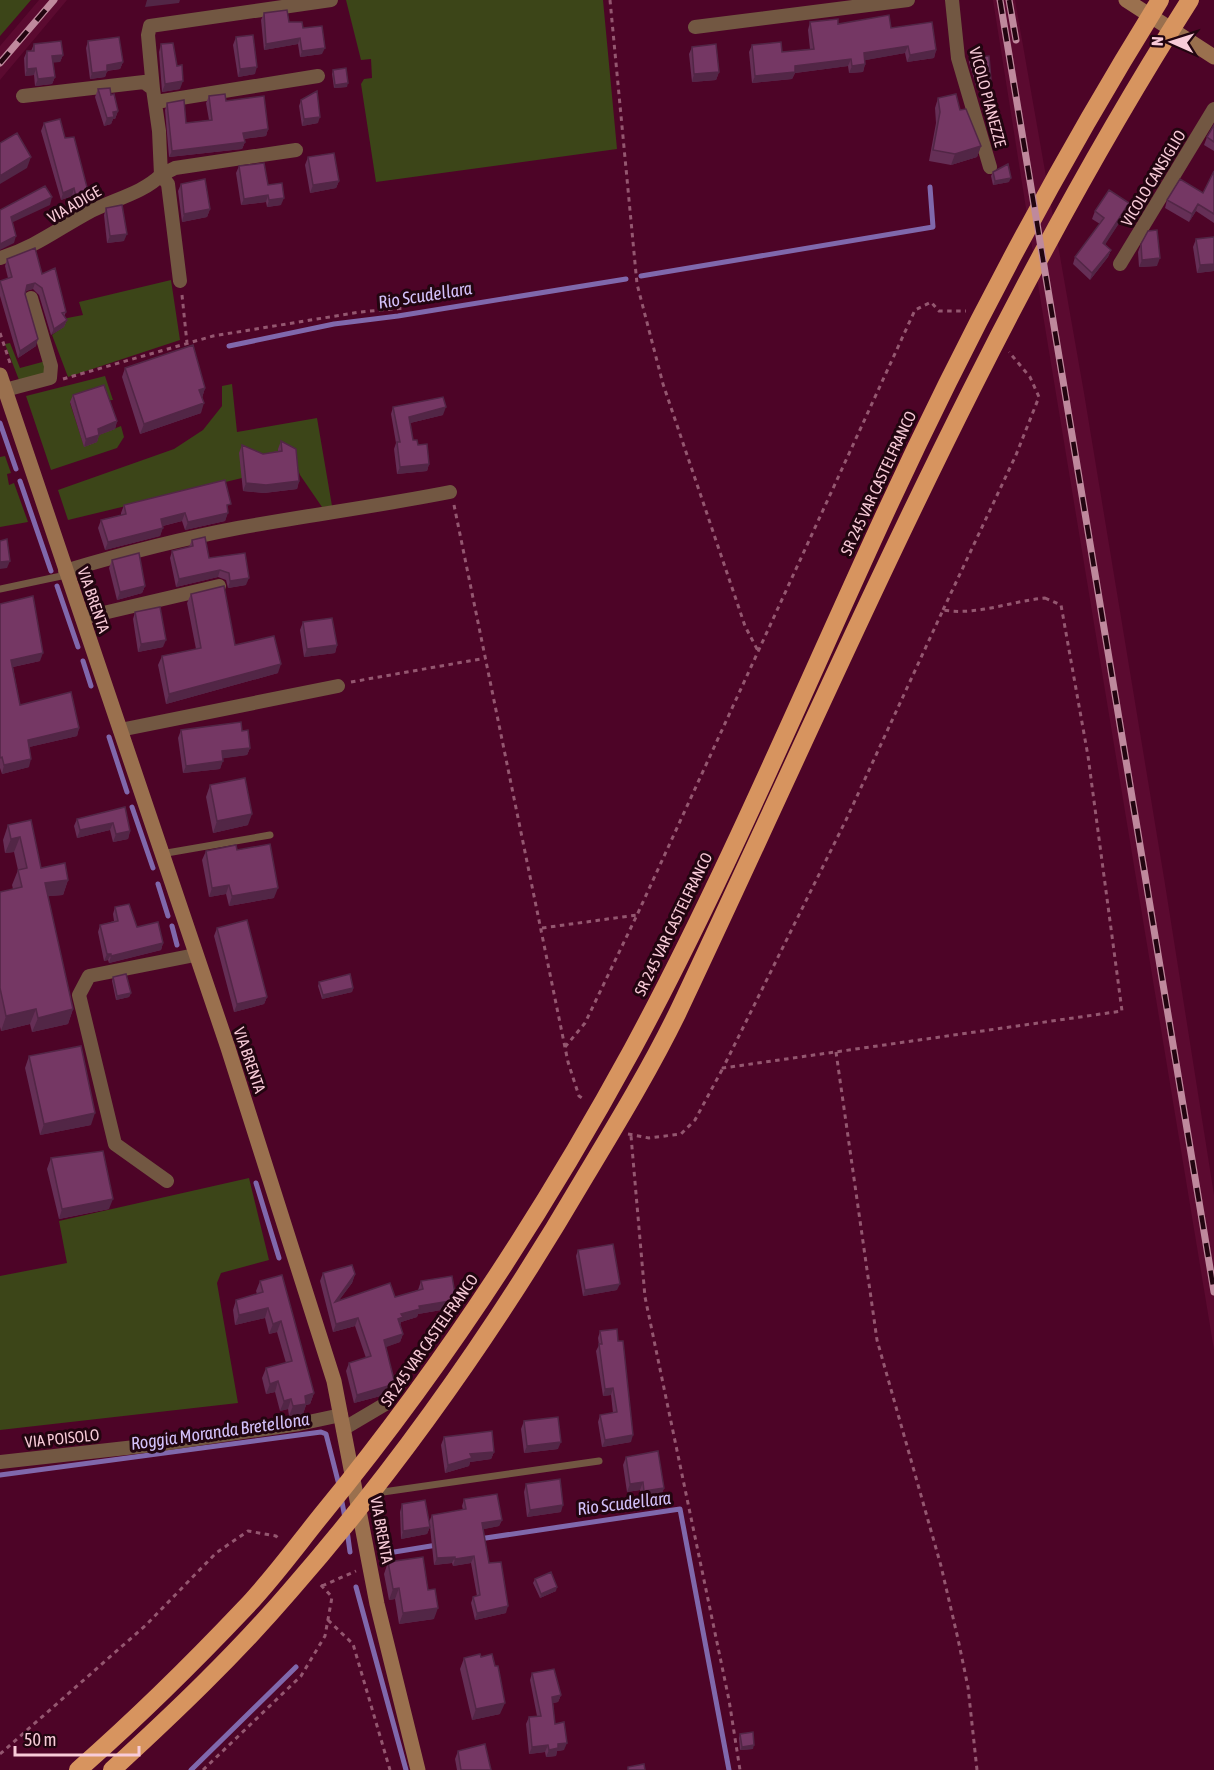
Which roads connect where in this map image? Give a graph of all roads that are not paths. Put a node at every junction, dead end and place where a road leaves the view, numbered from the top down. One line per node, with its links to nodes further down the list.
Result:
1 (331, 0): 10 (street)
2 (908, 0): 7 (street)
3 (952, 0): 14 (street, VICOLO PIANEZZE)
4 (1126, 0): 8 (street)
5 (1160, 0): 37 (highway, SR 245 VAR CASTELFRANCO)
6 (1190, 0): 38 (highway)
7 (695, 27)
8 (1214, 57)
9 (318, 76): 10 (street)
10 (154, 95): 11 (street); 15 (street)
11 (24, 96)
12 (1214, 109): 17 (street, VICOLO CANSIGLIO)
13 (296, 150): 15 (street, VIA ADIGE)
14 (990, 167)
15 (161, 175): 16 (street, VIA ADIGE); 18 (street)
16 (0, 258)
17 (1120, 264)
18 (180, 281)
19 (31, 298): 20 (street)
20 (6, 379): 22 (street, VIA BRENTA)
21 (450, 492): 22 (street)
22 (66, 573): 24 (lane); 25 (street, VIA BRENTA)
23 (219, 586): 25 (street)
24 (0, 589)
25 (82, 618): 27 (street, VIA BRENTA)
26 (338, 686): 27 (street)
27 (118, 726): 29 (street, VIA BRENTA)
28 (270, 835): 29 (lane)
29 (161, 854): 30 (street, VIA BRENTA)
30 (195, 955): 31 (street); 33 (street, VIA BRENTA)
31 (167, 1181)
32 (387, 1403): 33 (street, VIA POISOLO)
33 (342, 1422): 35 (street, VIA POISOLO); 36 (street, VIA BRENTA)
34 (599, 1461): 36 (lane)
35 (0, 1462)
36 (357, 1497): 39 (street, VIA BRENTA)
37 (78, 1770)
38 (112, 1770)
39 (418, 1770)

